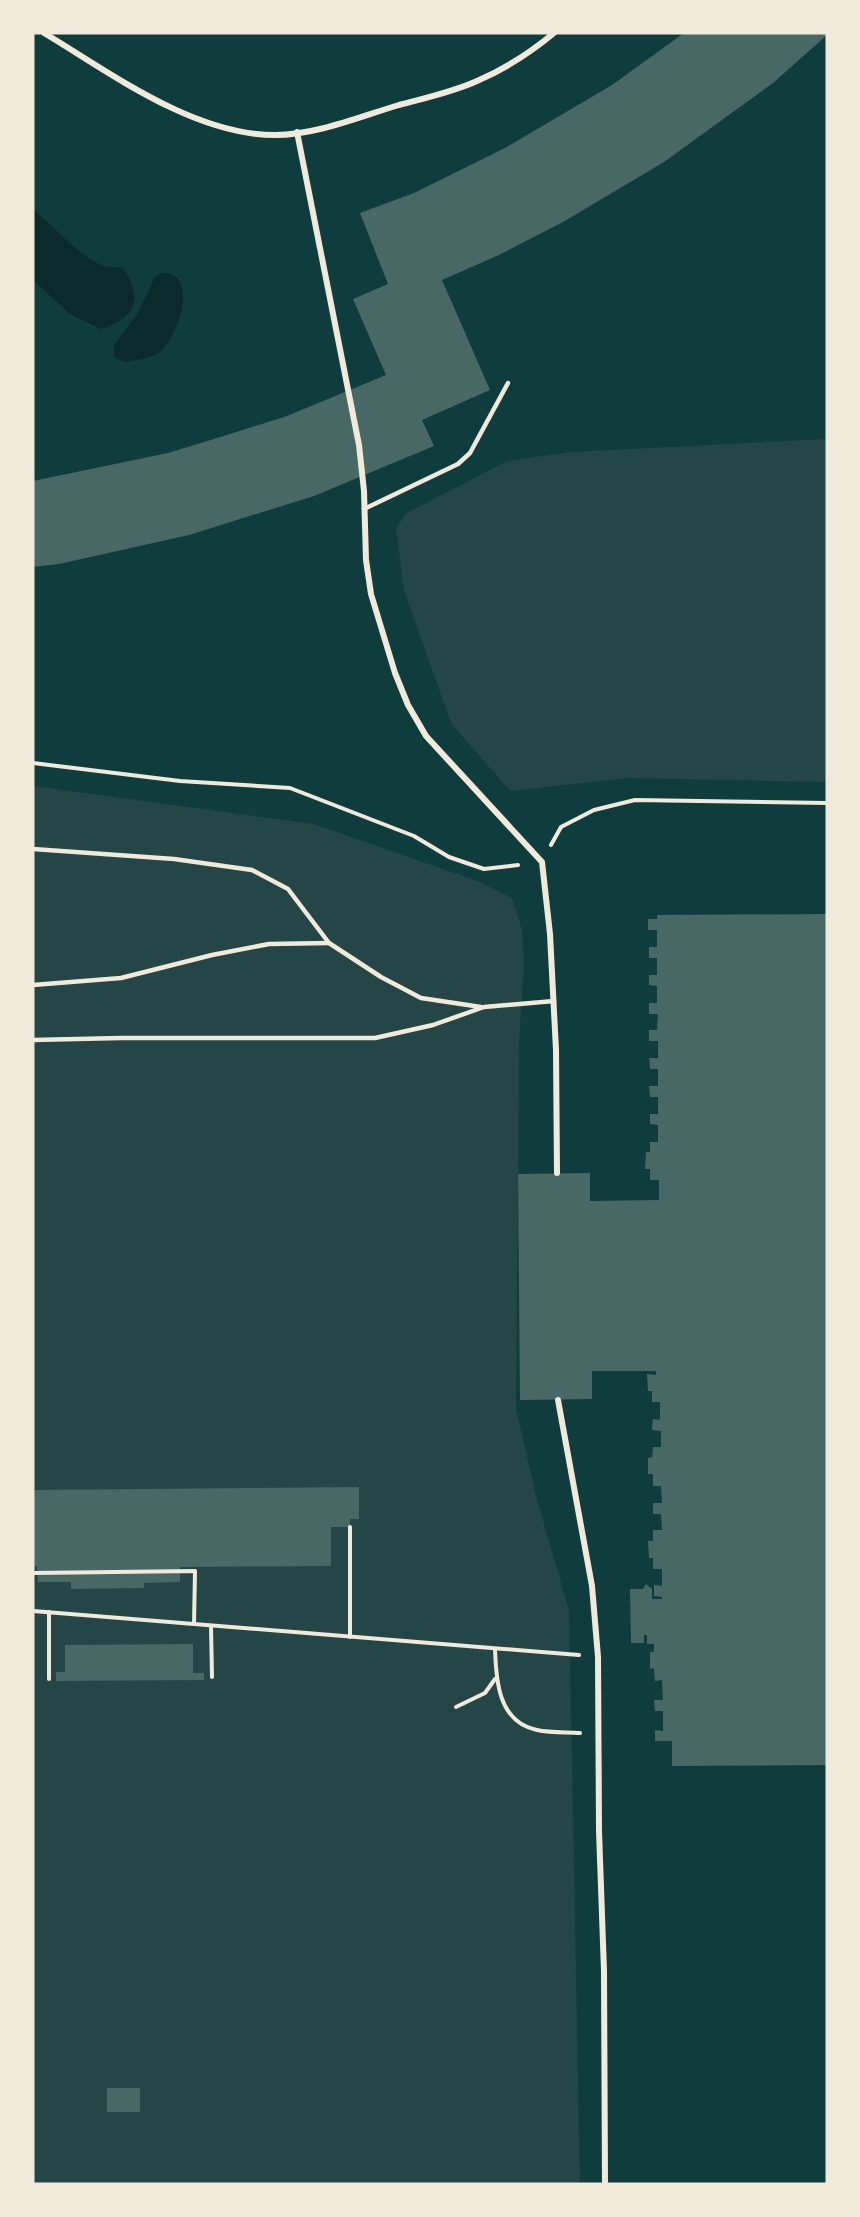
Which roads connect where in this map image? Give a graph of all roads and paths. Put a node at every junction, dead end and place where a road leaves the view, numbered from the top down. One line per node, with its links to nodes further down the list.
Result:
1 (44, 33): 4 (street)
2 (554, 33): 3 (street)
3 (546, 36): 4 (street)
4 (297, 132): 6 (street)
5 (508, 383): 6 (lane)
6 (364, 509): 10 (street)
7 (33, 763): 10 (path)
8 (827, 803): 10 (path)
9 (33, 849): 11 (lane)
10 (542, 862): 13 (street)
11 (329, 943): 12 (lane); 14 (lane)
12 (33, 985)
13 (554, 1001): 14 (lane); 16 (street)
14 (484, 1007): 15 (lane)
15 (33, 1040)
16 (557, 1173)
17 (558, 1400): 26 (street)
18 (350, 1527): 24 (path)
19 (33, 1573): 22 (path)
20 (33, 1611): 21 (path)
21 (49, 1612): 22 (path); 29 (path)
22 (194, 1624): 23 (path)
23 (211, 1626): 24 (path); 27 (path)
24 (350, 1637): 25 (path)
25 (495, 1649): 26 (path); 28 (path)
26 (598, 1657): 31 (street)
27 (212, 1677)
28 (496, 1678): 30 (path); 31 (path)
29 (49, 1679)
30 (456, 1707)
31 (599, 1734): 32 (street)
32 (605, 2184)

